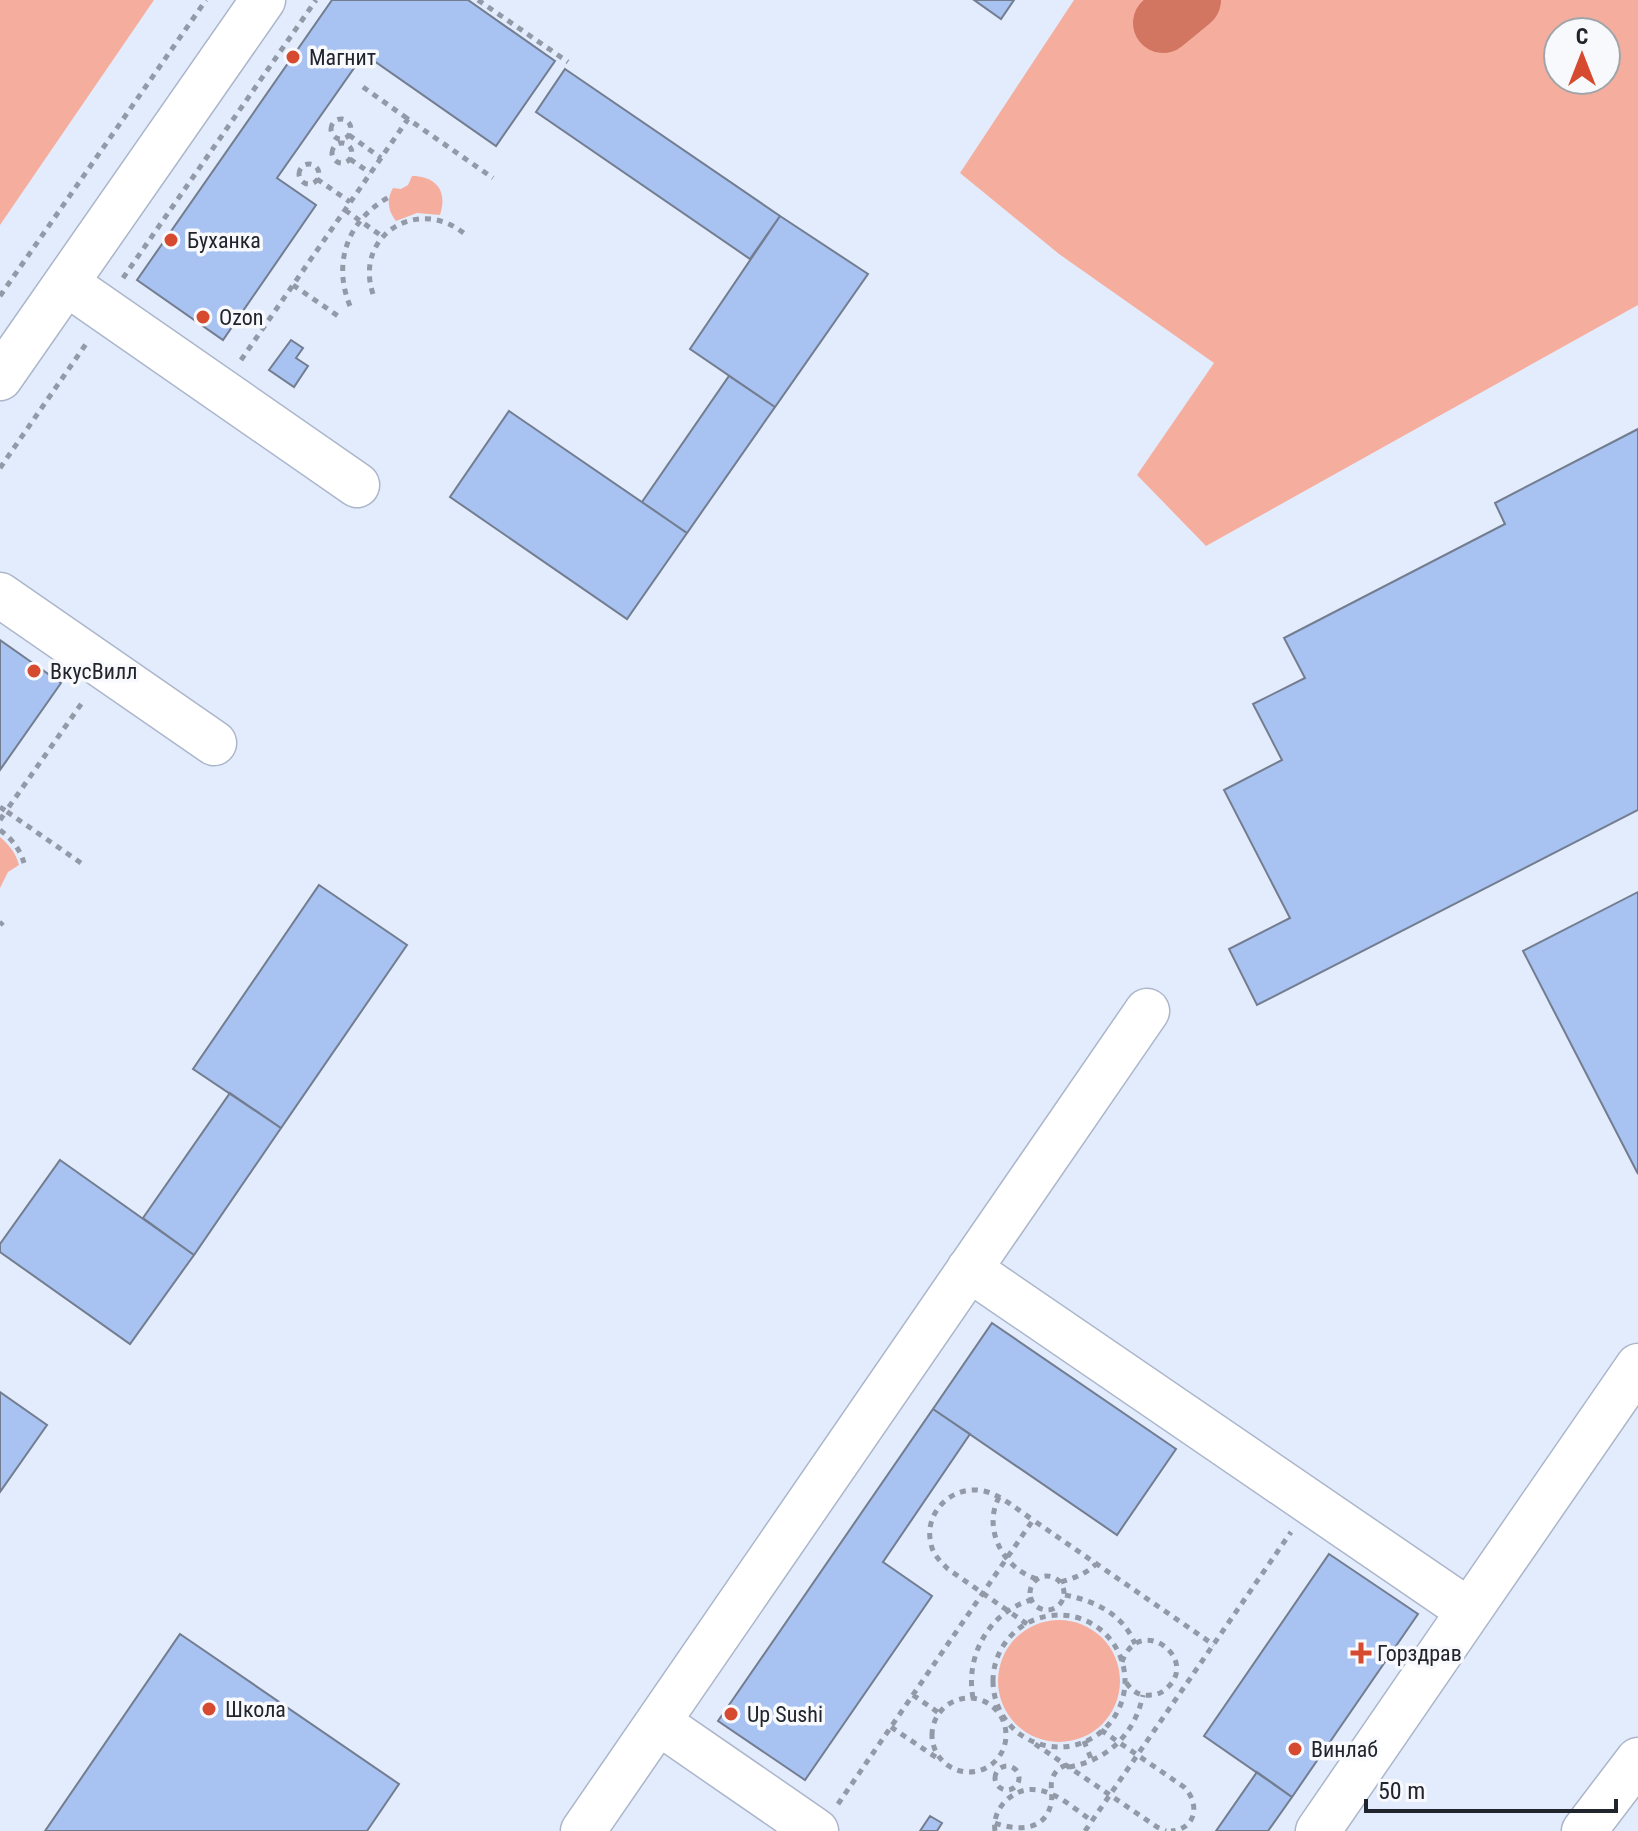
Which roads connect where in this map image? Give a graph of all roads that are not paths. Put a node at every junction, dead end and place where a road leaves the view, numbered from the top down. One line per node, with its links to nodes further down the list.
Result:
1 (263, 0): 2 (street)
2 (66, 283): 3 (street); 4 (street)
3 (0, 378)
4 (357, 485)
5 (0, 595): 6 (street)
6 (214, 743)
7 (1147, 1011): 8 (street)
8 (969, 1269): 10 (street); 11 (street)
9 (1638, 1366): 10 (street)
10 (1469, 1611): 15 (street)
11 (658, 1722): 13 (street); 14 (street)
12 (1638, 1760): 16 (street)
13 (824, 1822)
14 (583, 1831)
15 (1318, 1831)
16 (1584, 1831)

